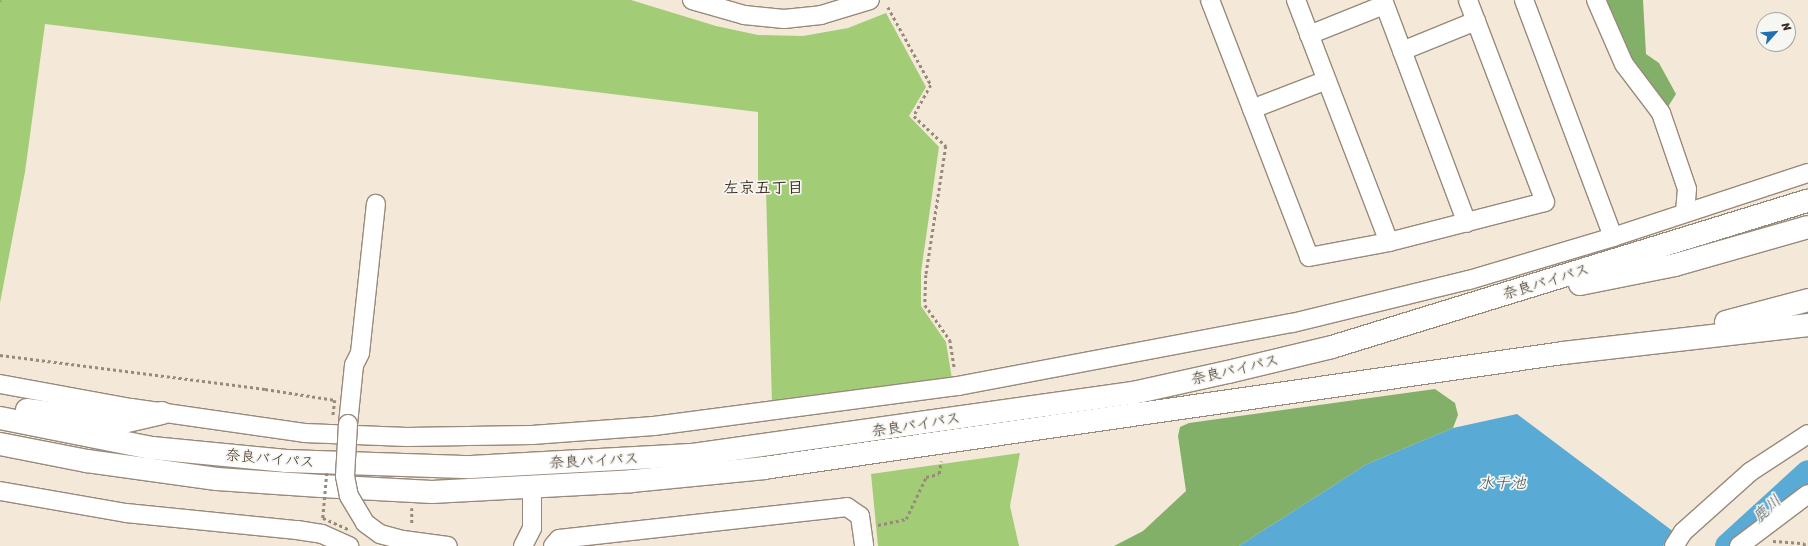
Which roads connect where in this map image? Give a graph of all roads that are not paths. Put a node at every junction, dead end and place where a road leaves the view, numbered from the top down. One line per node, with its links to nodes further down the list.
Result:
1 (692, 0): 2 (street)
2 (870, 0)
3 (1210, 0): 13 (street)
4 (1296, 0): 10 (street)
5 (1468, 0): 9 (street)
6 (1524, 0): 20 (street)
7 (1596, 0): 17 (street)
8 (1384, 2): 10 (street); 11 (street)
9 (1476, 21): 11 (street); 18 (street)
10 (1309, 35): 12 (street)
11 (1402, 52): 18 (street)
12 (1327, 80): 13 (street); 21 (street)
13 (1252, 109): 21 (street)
14 (1808, 173): 17 (street)
15 (1808, 201): 23 (highway, 奈良バイパス)
16 (376, 204): 37 (street, bridge)
17 (1686, 213): 20 (street)
18 (1467, 223): 21 (street)
19 (1808, 227): 23 (highway)
20 (1613, 238): 28 (street)
21 (1389, 242)
22 (1808, 300): 25 (highway)
23 (1453, 309): 29 (highway, 奈良バイパス)
24 (1808, 325): 25 (highway, 奈良バイパス)
25 (1563, 353): 32 (highway, 奈良バイパス)
26 (0, 384): 28 (street)
27 (0, 410): 28 (highway)
28 (162, 413)
29 (0, 418)
30 (1808, 434): 41 (street)
31 (0, 444): 32 (highway, 奈良バイパス)
32 (532, 487): 38 (street)
33 (0, 491): 35 (street)
34 (1808, 494): 42 (street)
35 (308, 539): 36 (street)
36 (353, 540)
37 (448, 546)
38 (523, 546)
39 (553, 546): 40 (street)
40 (864, 546)
41 (1674, 546)
42 (1739, 546)

